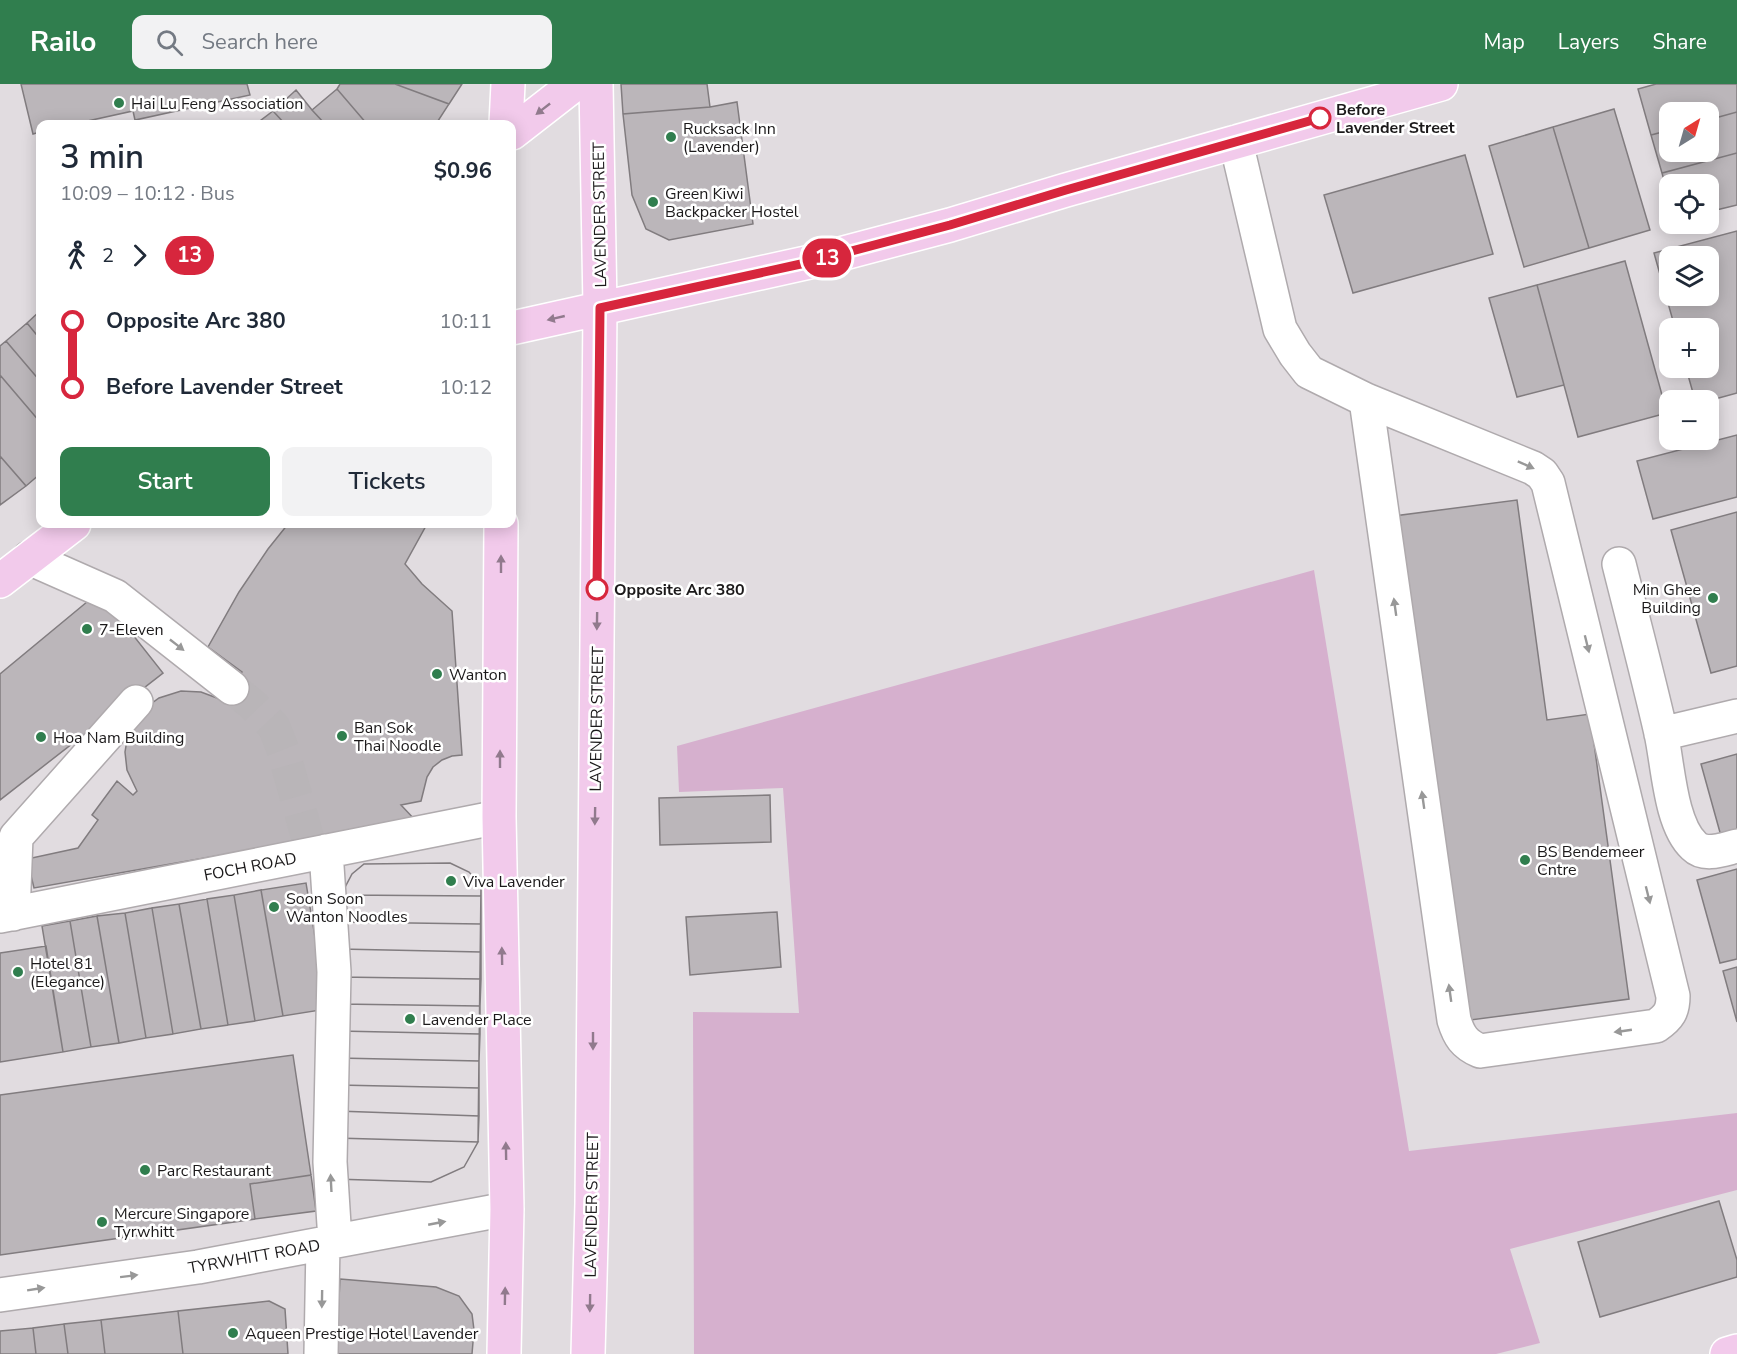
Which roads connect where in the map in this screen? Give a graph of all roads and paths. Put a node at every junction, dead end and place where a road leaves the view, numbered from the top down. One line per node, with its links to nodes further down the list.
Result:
1 (508, 84): 5 (main road)
2 (575, 84): 6 (main road, one-way to 6)
3 (596, 84): 8 (main road, LAVENDER STREET)
4 (1442, 84): 7 (main road)
5 (506, 120)
6 (516, 130)
7 (1236, 142): 8 (main road); 10 (street)
8 (600, 308): 9 (main road, one-way to 9); 30 (main road, LAVENDER STREET, one-way to 30)
9 (516, 327)
10 (1366, 400): 10 (street, one-way to 10)
11 (69, 528): 13 (main road)
12 (501, 528): 20 (main road, one-way to 12)
13 (28, 558): 15 (main road); 16 (street, one-way to 16)
14 (1619, 564): 19 (street)
15 (0, 580)
16 (232, 688)
17 (136, 702): 23 (street)
18 (1737, 716): 19 (street)
19 (1661, 734): 21 (street)
20 (499, 817): 22 (street, FOCH ROAD); 24 (main road, one-way to 20)
21 (1737, 846)
22 (315, 848): 23 (street, FOCH ROAD); 25 (street, one-way to 22)
23 (6, 915)
24 (507, 1209): 25 (street, TYRWHITT ROAD, one-way to 24); 29 (main road, one-way to 24)
25 (329, 1243): 26 (street, TYRWHITT ROAD, one-way to 25); 28 (street, one-way to 28)
26 (0, 1294)
27 (1737, 1351): 31 (main road)
28 (321, 1354)
29 (504, 1354)
30 (588, 1354)
31 (1727, 1354)

